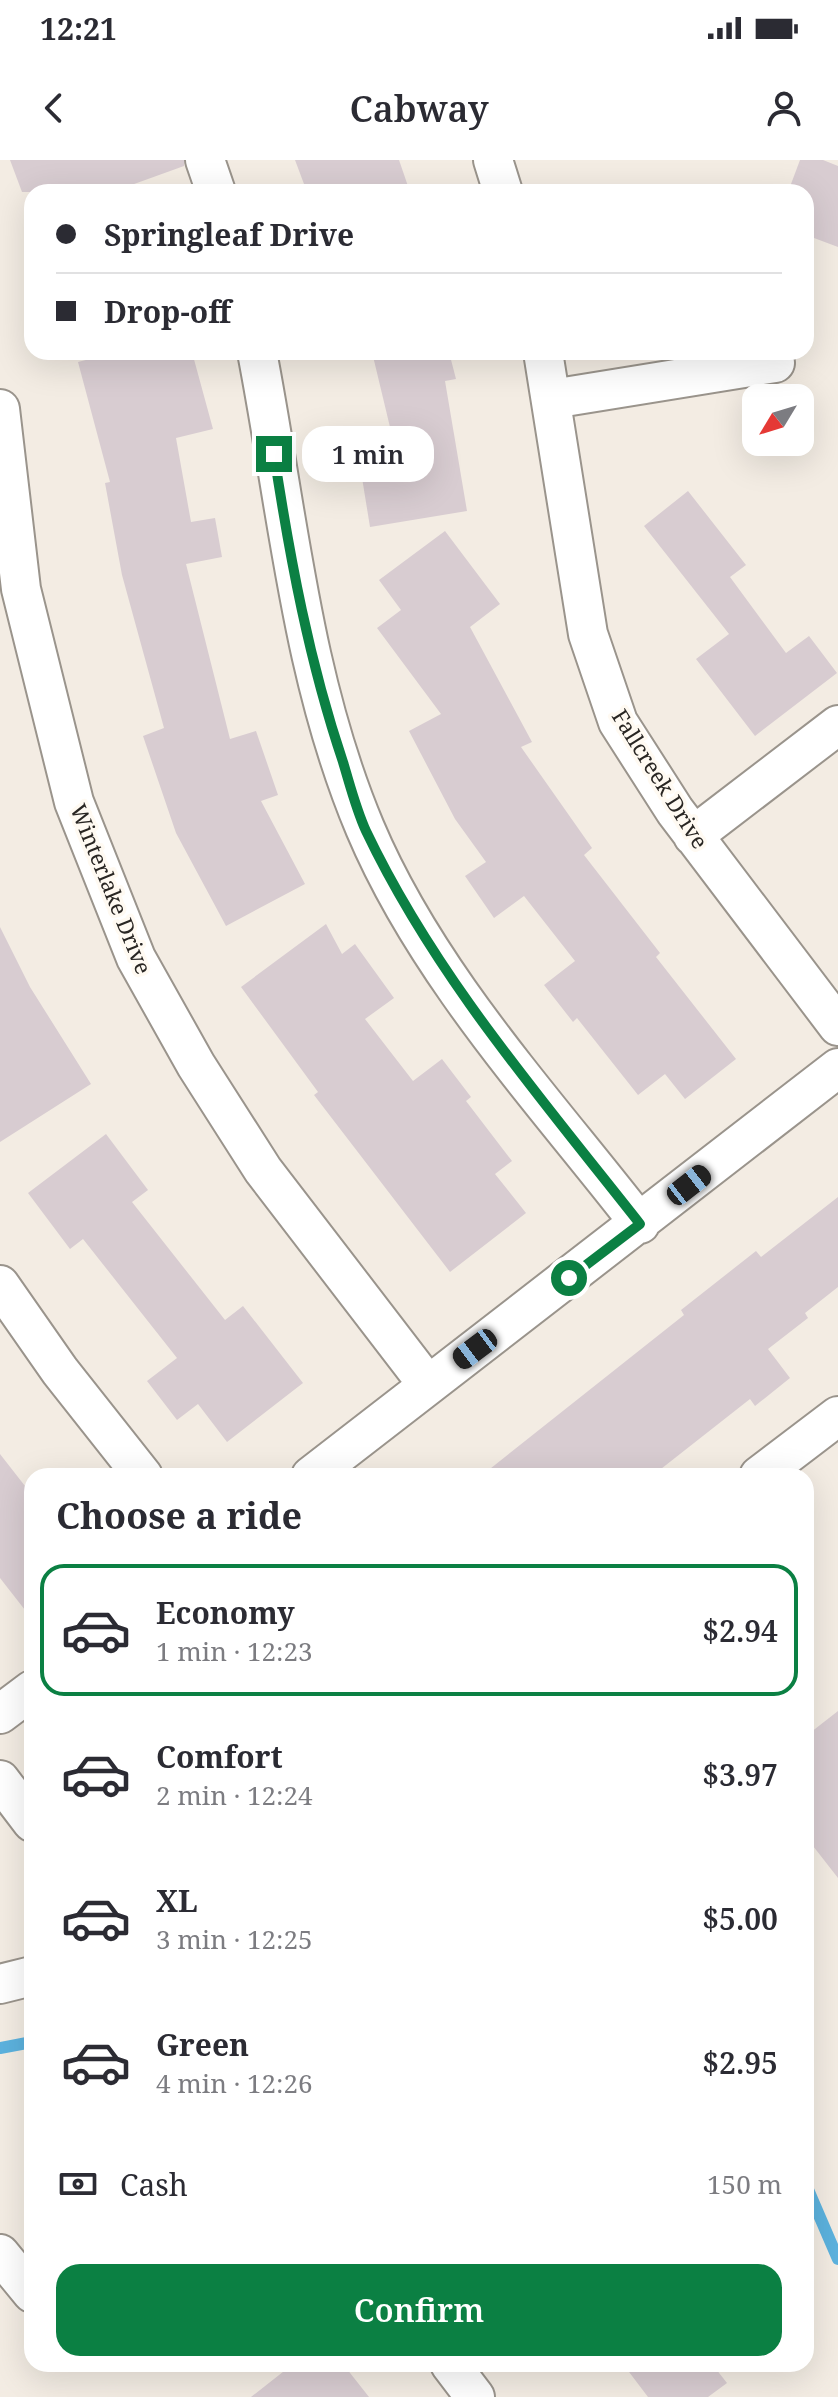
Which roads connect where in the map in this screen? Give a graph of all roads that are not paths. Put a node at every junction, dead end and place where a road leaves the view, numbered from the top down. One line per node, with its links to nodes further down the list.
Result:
1 (205, 160): 3 (street)
2 (493, 160): 4 (street)
3 (213, 184)
4 (500, 184)
5 (258, 360): 14 (street)
6 (545, 360): 8 (street, Fallcreek Drive)
7 (775, 363): 8 (street)
8 (552, 399): 11 (street, Fallcreek Drive)
9 (0, 409): 16 (street, Winterlake Drive)
10 (838, 725): 11 (street)
11 (693, 836): 12 (street, Fallcreek Drive)
12 (838, 1026)
13 (838, 1068): 14 (street)
14 (640, 1224): 16 (street)
15 (0, 1285): 18 (street)
16 (428, 1385): 19 (street)
17 (838, 1416): 20 (street)
18 (137, 1468)
19 (321, 1468)
20 (770, 1468)
21 (24, 1696): 22 (street)
22 (0, 1714)
23 (0, 1780): 24 (street)
24 (24, 1812)
25 (24, 1978): 26 (street)
26 (0, 1984)
27 (0, 2254): 28 (street)
28 (24, 2283)
29 (456, 2372): 30 (street)
30 (475, 2397)

